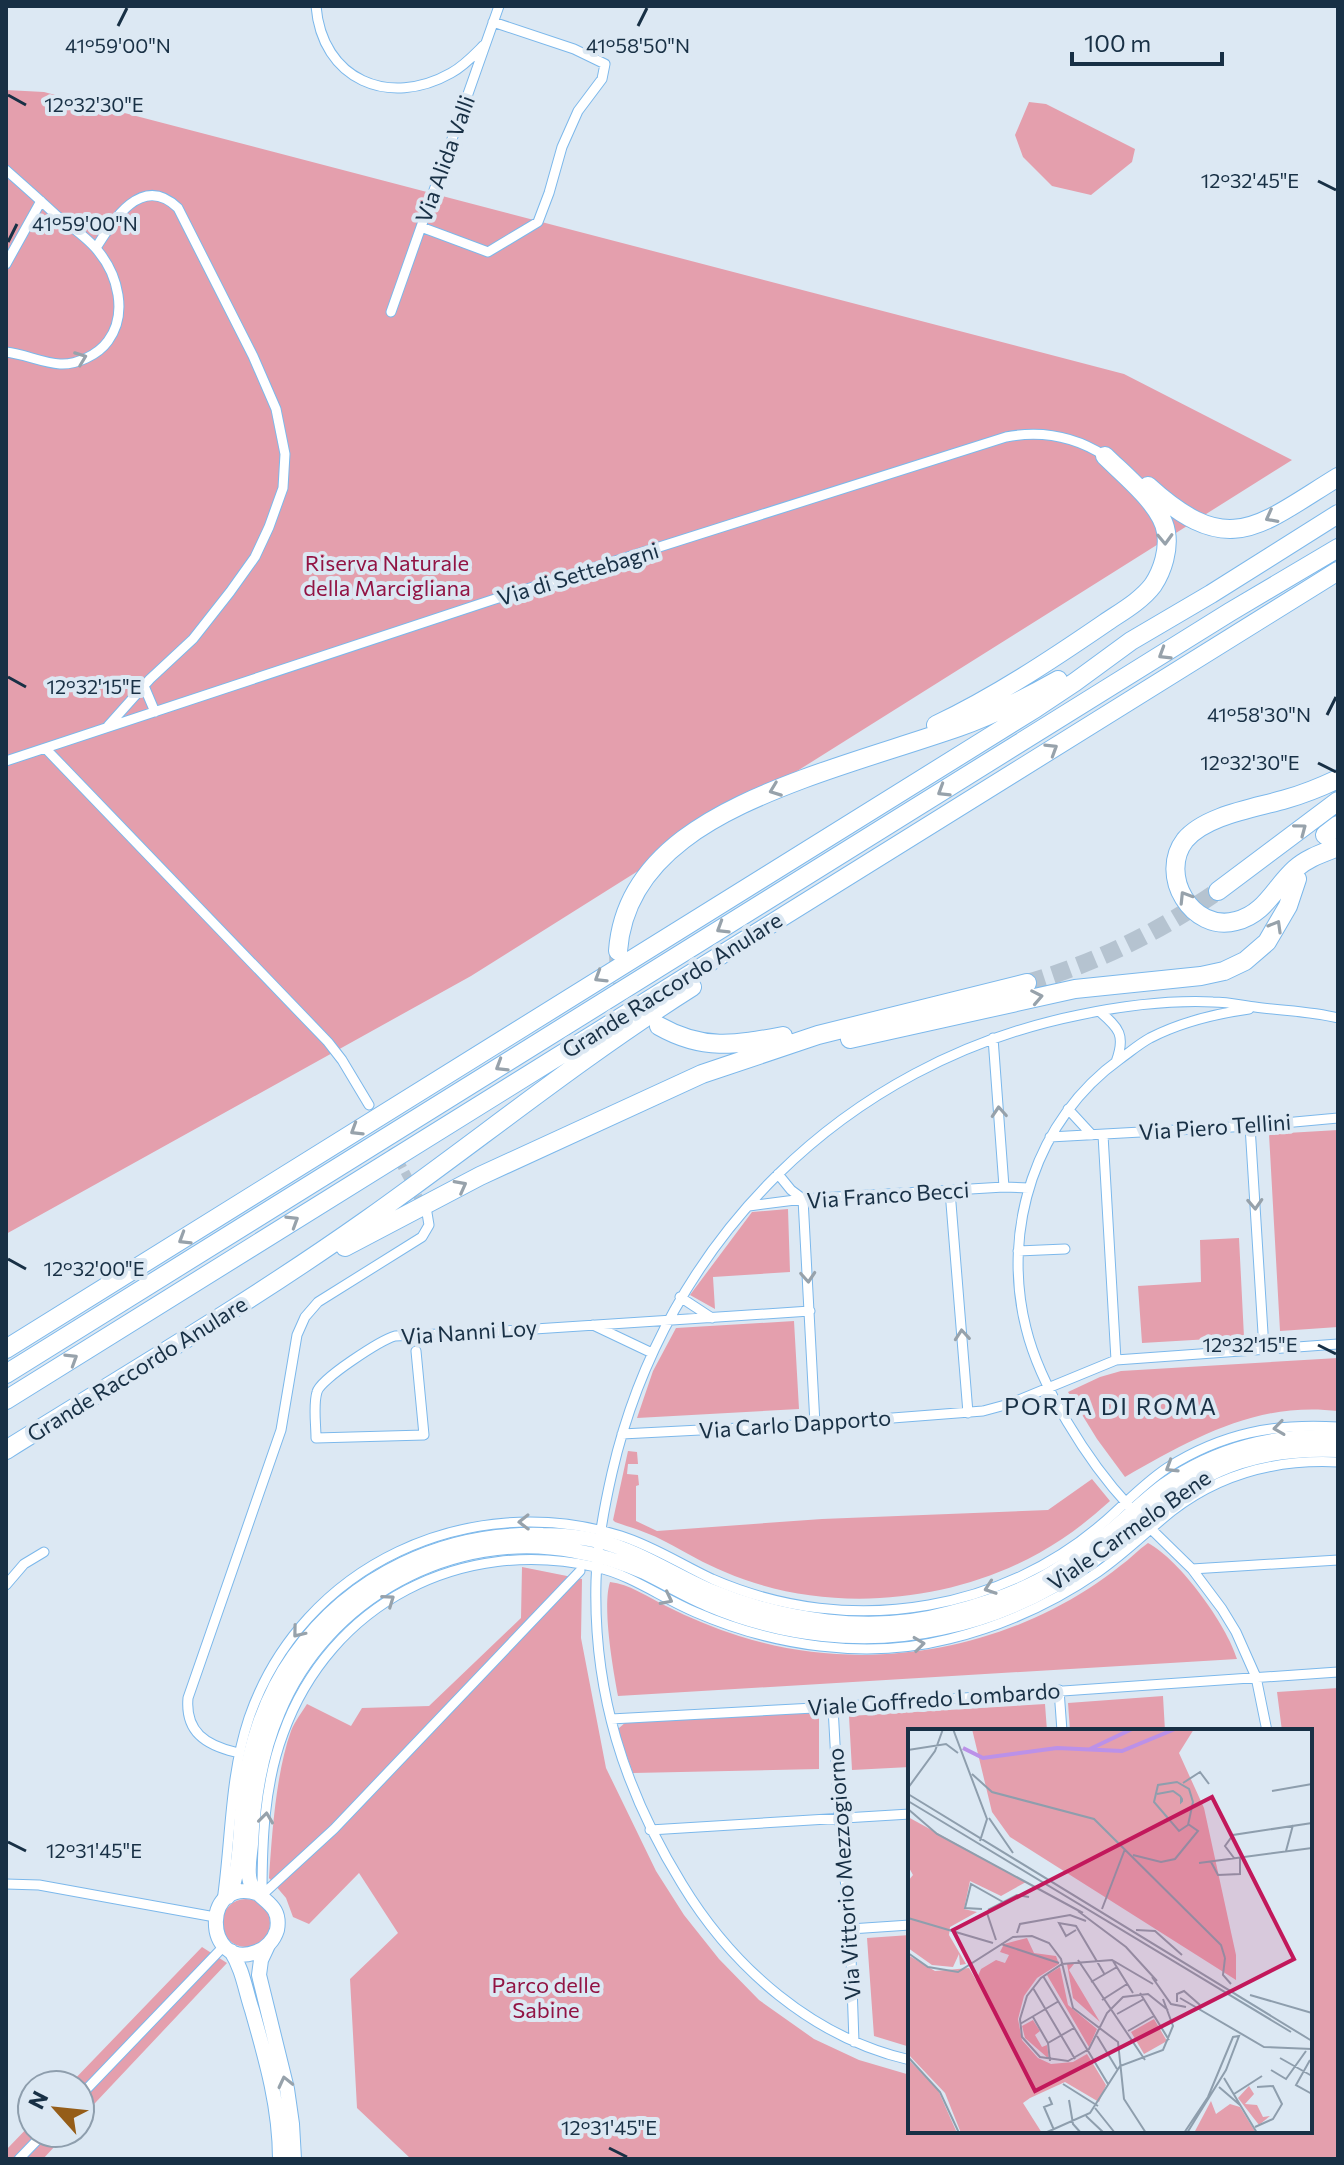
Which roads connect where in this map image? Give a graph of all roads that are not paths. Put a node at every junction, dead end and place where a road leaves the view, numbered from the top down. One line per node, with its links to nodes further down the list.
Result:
1 (316, 6): 4 (street)
2 (499, 6): 3 (street, Via Alida Valli)
3 (493, 22): 4 (street, Via Alida Valli); 7 (street)
4 (487, 42): 7 (street, Via Alida Valli)
5 (6, 170): 6 (street)
6 (41, 201): 8 (street); 9 (street)
7 (421, 227): 10 (street, Via Alida Valli)
8 (96, 248): 11 (street, one-way to 8); 18 (street)
9 (6, 264)
10 (391, 312)
11 (6, 352)
12 (1105, 456): 13 (highway, one-way to 12); 19 (street, Via di Settebagni); 23 (highway, one-way to 23)
13 (1338, 477)
14 (1338, 514): 17 (highway, Grande Raccordo Anulare)
15 (1333, 551): 69 (highway, Grande Raccordo Anulare, one-way to 69)
16 (1338, 571): 27 (highway, Grande Raccordo Anulare, one-way to 16)
17 (1131, 641): 23 (highway); 55 (highway, Grande Raccordo Anulare, one-way to 55)
18 (144, 686): 19 (street); 20 (street)
19 (155, 712): 20 (street, Via di Settebagni)
20 (106, 728): 21 (street, Via di Settebagni)
21 (46, 749): 22 (street, Via di Settebagni); 39 (street)
22 (6, 761)
23 (848, 763): 30 (highway, one-way to 30)
24 (1338, 779): 26 (highway, one-way to 24)
25 (1338, 801): 29 (highway, one-way to 25)
26 (1334, 836)
27 (867, 864): 56 (highway); 71 (highway, Grande Raccordo Anulare, one-way to 27)
28 (1297, 879): 41 (highway, one-way to 28)
29 (1218, 891)
30 (618, 951)
31 (1027, 983): 33 (highway)
32 (1260, 1008): 34 (street); 35 (street); 38 (street)
33 (909, 1011): 36 (highway); 41 (highway)
34 (1099, 1011): 37 (street); 38 (street)
35 (1338, 1018)
36 (659, 1026)
37 (993, 1038): 46 (street); 47 (street, one-way to 37)
38 (1116, 1062): 40 (street)
39 (369, 1105)
40 (1068, 1109): 44 (street); 45 (street)
41 (612, 1116): 56 (highway, one-way to 41)
42 (1338, 1118): 43 (street, Via Piero Tellini)
43 (1250, 1126): 44 (street, Via Piero Tellini); 65 (street, one-way to 65)
44 (1097, 1135): 45 (street, Via Piero Tellini); 68 (street)
45 (1050, 1137): 48 (street)
46 (778, 1174): 50 (street); 51 (street)
47 (1004, 1187): 48 (street, Via Franco Becci); 49 (street, Via Franco Becci)
48 (1029, 1188): 54 (street)
49 (950, 1191): 50 (street, Via Franco Becci); 73 (street, one-way to 49)
50 (803, 1199): 51 (street, Via Franco Becci); 58 (street, one-way to 58)
51 (748, 1206): 57 (street)
52 (427, 1213): 103 (street)
53 (1065, 1249): 54 (street)
54 (1018, 1251): 70 (street)
55 (153, 1258): 62 (highway); 64 (highway, Grande Raccordo Anulare)
56 (268, 1287): 72 (highway, Grande Raccordo Anulare)
57 (680, 1297): 59 (street); 60 (street)
58 (810, 1311): 59 (street, Via Nanni Loy); 74 (street)
59 (712, 1318): 60 (street, Via Nanni Loy)
60 (668, 1319): 61 (street, Via Nanni Loy); 67 (street)
61 (591, 1324): 66 (street, Via Nanni Loy); 67 (street)
62 (6, 1340)
63 (1338, 1344): 65 (street, Via Carlo Dapporto)
64 (6, 1349)
65 (1264, 1349): 68 (street, Via Carlo Dapporto)
66 (416, 1351)
67 (652, 1353): 76 (street)
68 (1116, 1360): 70 (street, Via Carlo Dapporto)
69 (6, 1374)
70 (1049, 1387): 73 (street, Via Carlo Dapporto); 83 (street)
71 (6, 1400)
72 (70, 1410): 78 (highway); 79 (highway, Grande Raccordo Anulare)
73 (968, 1413): 74 (street, Via Carlo Dapporto)
74 (815, 1424): 76 (street, Via Carlo Dapporto)
75 (1338, 1427): 81 (street, Viale Carmelo Bene, one-way to 81)
76 (622, 1434): 85 (street)
77 (1338, 1438): 81 (street, Viale Carmelo Bene)
78 (6, 1443)
79 (6, 1450)
80 (1338, 1450): 81 (street, Viale Carmelo Bene)
81 (1228, 1458): 82 (street, Viale Carmelo Bene); 83 (street, Viale Carmelo Bene); 83 (street, Viale Carmelo Bene, one-way to 83)
82 (1338, 1462)
83 (1138, 1515): 88 (street); 90 (street, Viale Carmelo Bene); 93 (street, Viale Carmelo Bene)
84 (458, 1549): 85 (street, Viale Carmelo Bene); 85 (street, Viale Carmelo Bene); 108 (street, Viale Carmelo Bene, one-way to 84); 109 (street, Viale Carmelo Bene, one-way to 109)
85 (598, 1549): 92 (street, Viale Carmelo Bene); 94 (street, Viale Carmelo Bene); 95 (street, Viale Carmelo Bene, one-way to 95); 100 (street)
86 (44, 1552): 91 (street)
87 (1338, 1560): 88 (street)
88 (1192, 1569): 97 (street)
89 (580, 1571): 108 (street)
90 (1026, 1574): 92 (street, Viale Carmelo Bene, one-way to 92); 93 (street)
91 (6, 1585)
92 (730, 1586): 94 (street)
93 (1029, 1598): 94 (street, Viale Carmelo Bene); 95 (street, Viale Carmelo Bene, one-way to 93)
94 (736, 1608): 95 (street, Viale Carmelo Bene)
95 (714, 1620)
96 (1338, 1672): 97 (street, Viale Goffredo Lombardo)
97 (1256, 1677): 98 (street, Viale Goffredo Lombardo); 102 (street)
98 (1059, 1690): 99 (street, Viale Goffredo Lombardo); 101 (street)
99 (833, 1707): 100 (street, Viale Goffredo Lombardo); 105 (street, Via Vittorio Mezzogiorno)
100 (611, 1719): 106 (street)
101 (1062, 1729)
102 (1267, 1729)
103 (235, 1752)
104 (908, 1814): 105 (street)
105 (839, 1817): 106 (street); 112 (street, Via Vittorio Mezzogiorno)
106 (650, 1830): 115 (street)
107 (6, 1884): 110 (street)
108 (262, 1895): 109 (street); 113 (street)
109 (225, 1899): 110 (street)
110 (215, 1917): 114 (street)
111 (908, 1925): 112 (street)
112 (850, 1929): 115 (street, Via Vittorio Mezzogiorno)
113 (268, 1945): 114 (street); 119 (street, one-way to 113)
114 (228, 1948): 117 (street); 118 (street)
115 (854, 2042): 116 (street)
116 (908, 2059)
117 (96, 2080)
118 (280, 2159)
119 (294, 2159)

